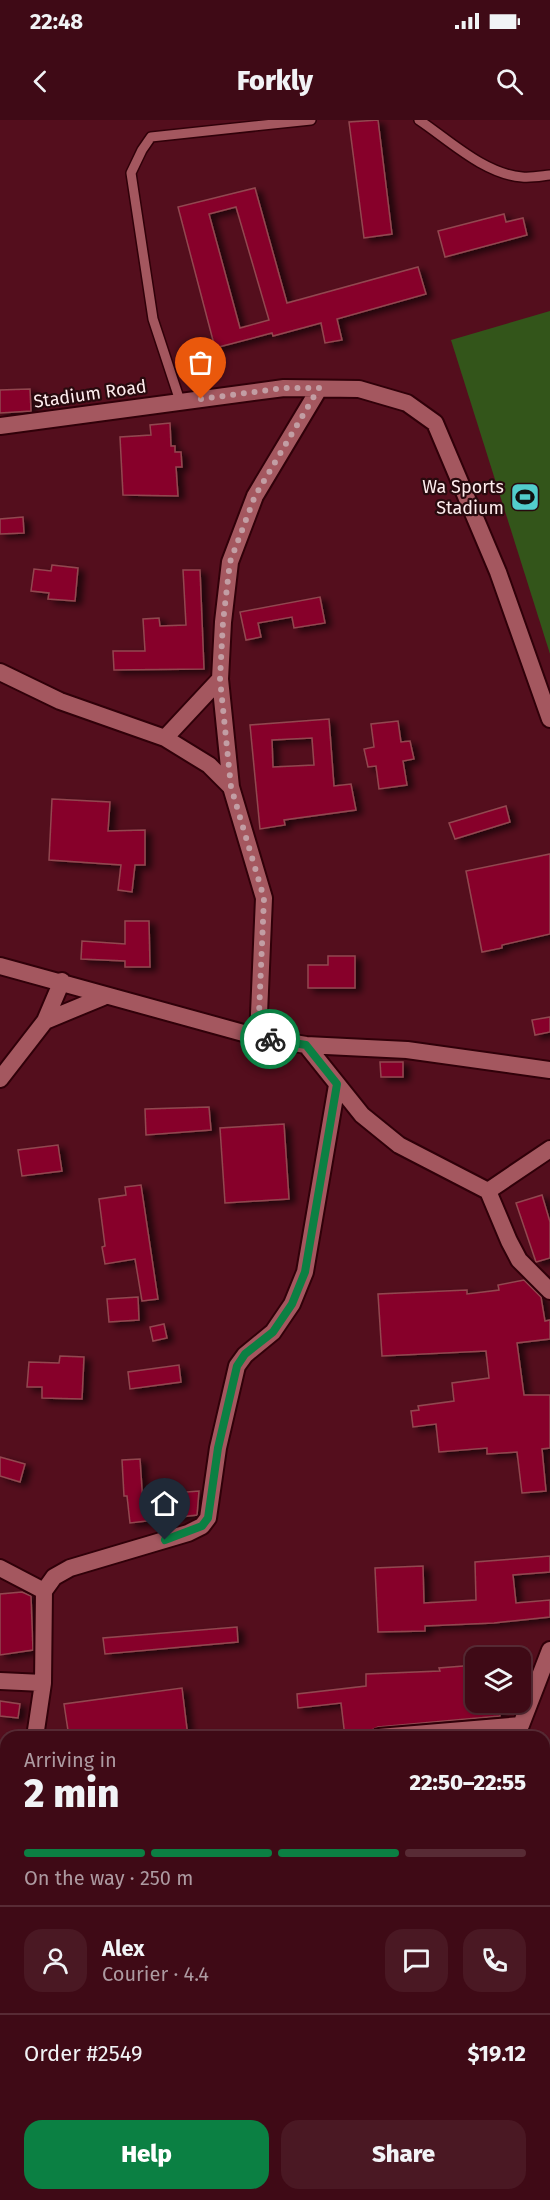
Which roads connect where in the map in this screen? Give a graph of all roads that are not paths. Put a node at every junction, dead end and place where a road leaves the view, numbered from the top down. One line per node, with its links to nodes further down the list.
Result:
1 (311, 120): 5 (lane)
2 (419, 120): 3 (lane)
3 (550, 175)
4 (319, 388): 5 (street, Stadium Road); 8 (street); 9 (street, Stadium Road)
5 (180, 401): 6 (street, Stadium Road)
6 (0, 426)
7 (0, 672): 10 (street)
8 (220, 679): 10 (street); 11 (street)
9 (550, 719)
10 (165, 738): 11 (street)
11 (231, 787): 16 (street)
12 (0, 966): 13 (street)
13 (62, 981): 14 (street); 15 (street)
14 (103, 997): 15 (street); 16 (street)
15 (45, 1021): 19 (street)
16 (258, 1037): 17 (street)
17 (306, 1045): 18 (street); 20 (street)
18 (550, 1070)
19 (0, 1079)
20 (337, 1084): 22 (street); 25 (street)
21 (550, 1149): 22 (street)
22 (488, 1191): 23 (street)
23 (550, 1291)
24 (0, 1568): 25 (street)
25 (44, 1591): 28 (street)
26 (550, 1650): 29 (street)
27 (0, 1681): 28 (street)
28 (43, 1683): 30 (street)
29 (543, 1683): 31 (street)
30 (36, 1731)
31 (450, 1731)

